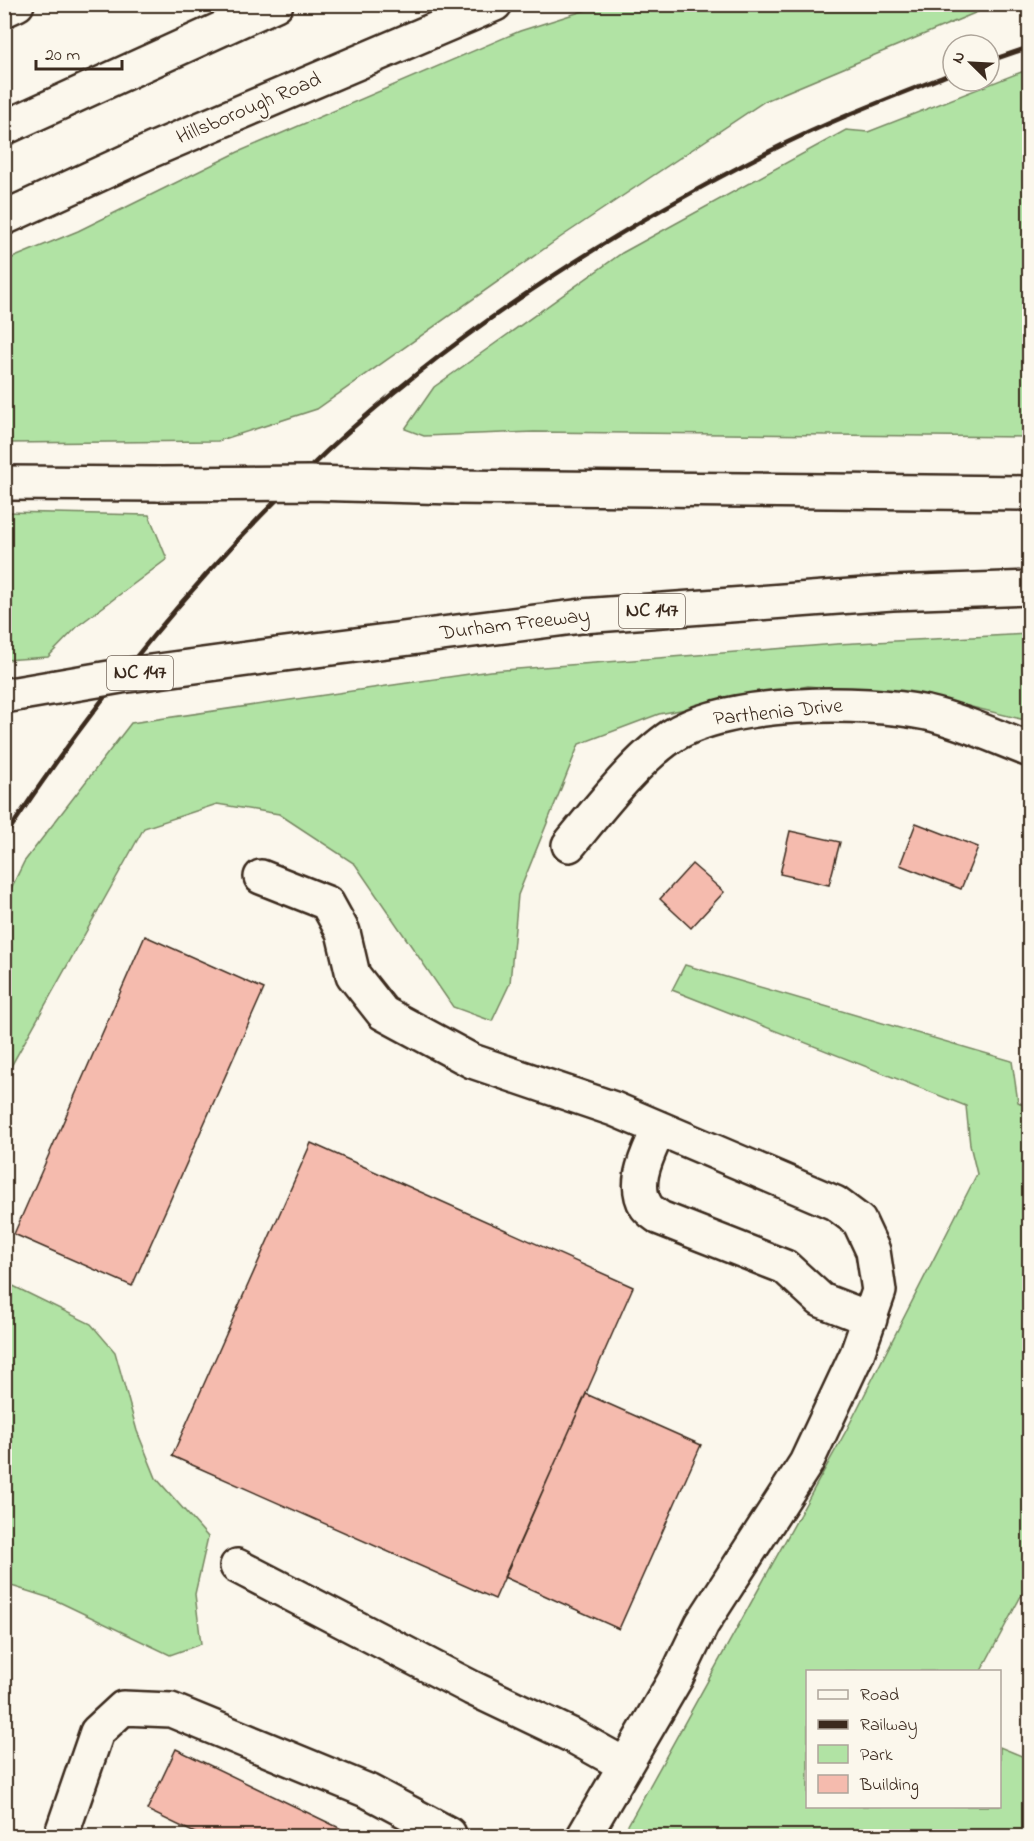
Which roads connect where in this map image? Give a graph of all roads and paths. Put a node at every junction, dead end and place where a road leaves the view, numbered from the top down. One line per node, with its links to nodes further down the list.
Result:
1 (17, 4): 4 (main road)
2 (276, 4): 5 (main road)
3 (495, 4): 6 (main road, Hillsborough Road)
4 (4, 10)
5 (4, 128)
6 (4, 218)
7 (4, 483): 8 (main road, bridge)
8 (1029, 493)
9 (1029, 588): 10 (main road, Durham Freeway / NC 147, bridge)
10 (4, 696)
11 (1029, 750): 12 (main road, Parthenia Drive)
12 (569, 845)
13 (261, 877): 14 (main road)
14 (659, 1128): 15 (main road); 15 (main road)
15 (870, 1319): 17 (main road)
16 (237, 1566): 17 (main road)
17 (625, 1765): 20 (main road)
18 (61, 1836): 19 (main road)
19 (451, 1836)
20 (584, 1836)

